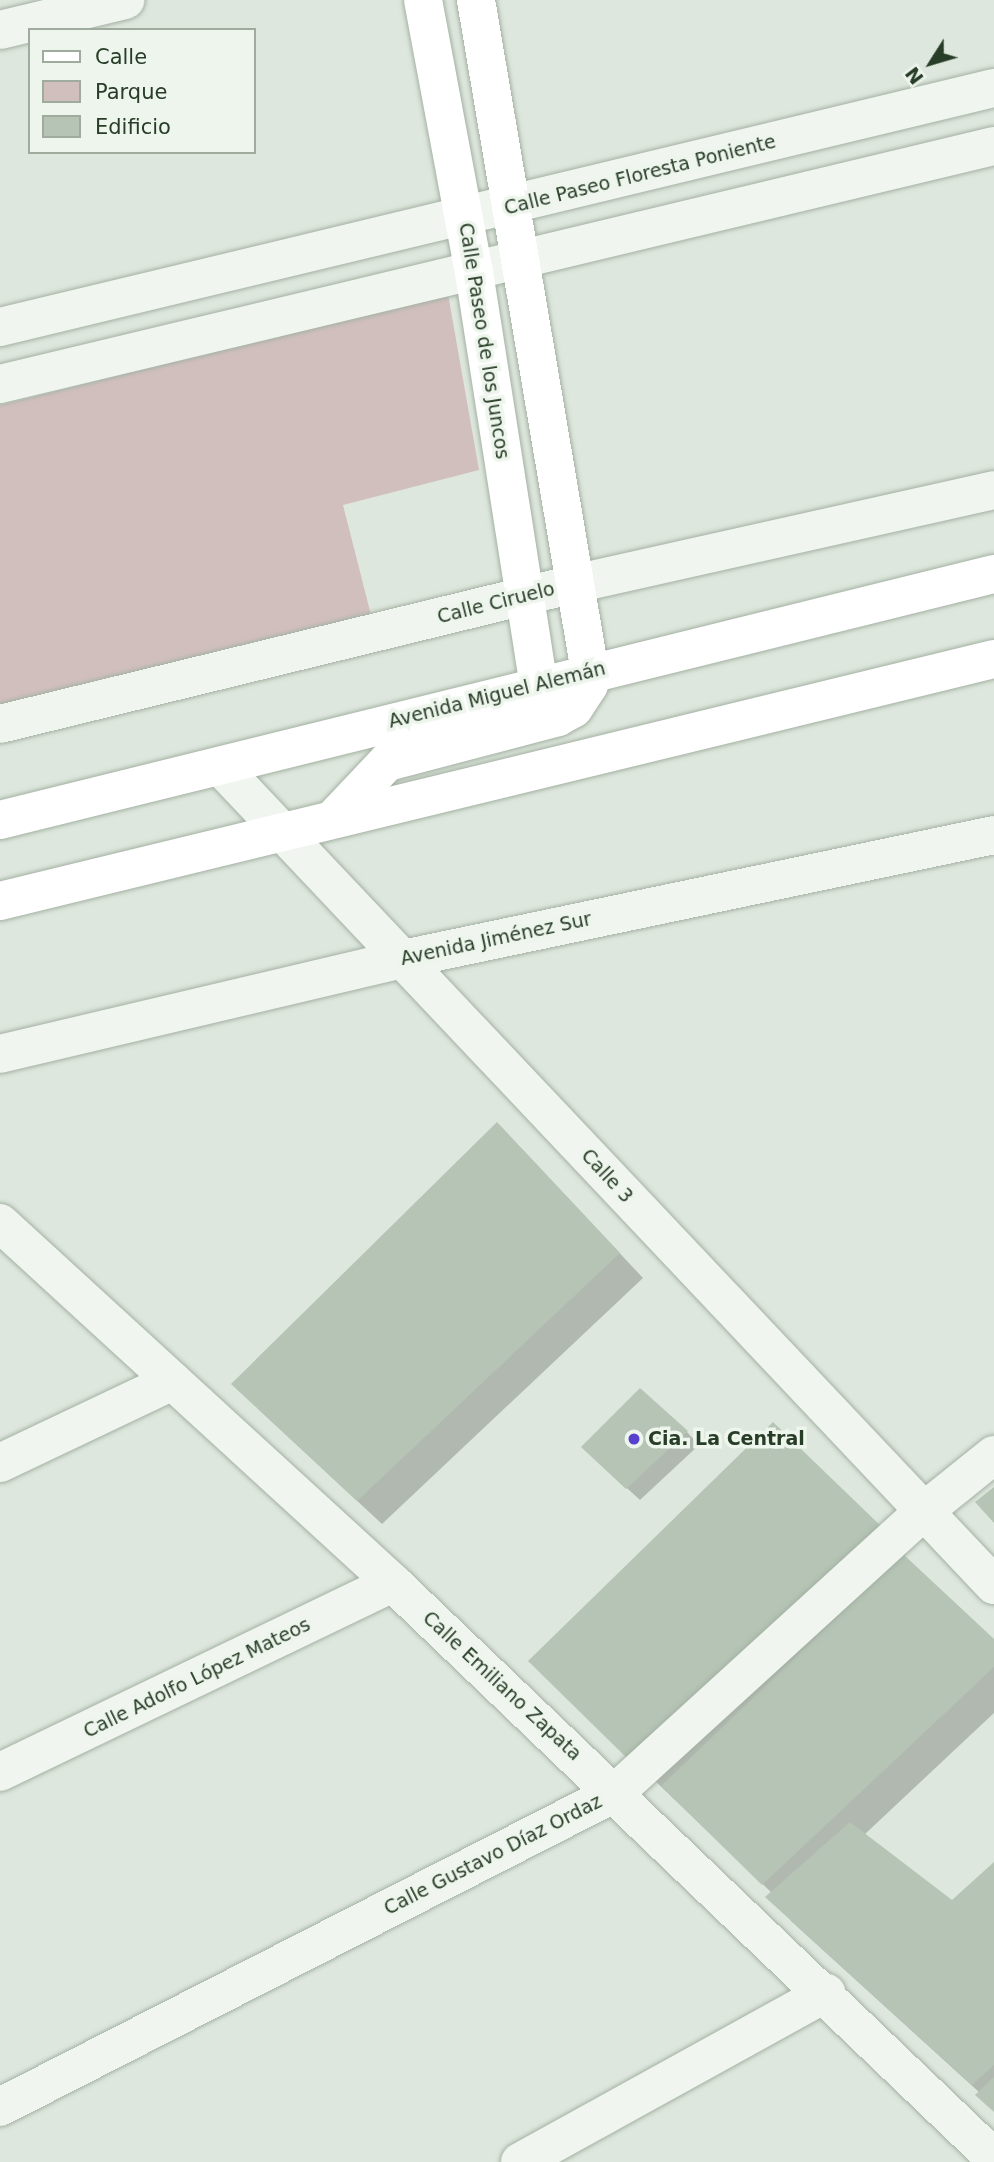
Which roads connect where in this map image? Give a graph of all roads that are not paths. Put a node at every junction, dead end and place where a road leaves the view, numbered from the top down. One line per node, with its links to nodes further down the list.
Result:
1 (125, 0): 4 (street)
2 (423, 0): 8 (main road, Calle Paseo de los Juncos)
3 (476, 0): 7 (main road)
4 (0, 30)
5 (994, 88): 7 (street, Calle Paseo Floresta Poniente)
6 (994, 146): 9 (street)
7 (512, 207): 8 (street, Calle Paseo Floresta Poniente); 9 (main road)
8 (464, 216): 10 (main road, Calle Paseo de los Juncos); 11 (street, Calle Paseo Floresta Poniente)
9 (520, 259): 10 (street); 15 (main road)
10 (474, 272): 12 (street); 16 (main road, Calle Paseo de los Juncos)
11 (7, 325): 12 (street)
12 (14, 381)
13 (994, 490): 15 (street, Calle Ciruelo)
14 (994, 574): 18 (main road, Avenida Miguel Alemán)
15 (574, 584): 16 (street, Calle Ciruelo); 18 (main road)
16 (523, 596): 19 (main road, Calle Paseo de los Juncos); 20 (street, Calle Ciruelo)
17 (994, 659): 22 (main road)
18 (590, 671): 19 (main road, Avenida Miguel Alemán); 22 (main road)
19 (538, 683): 21 (main road, Avenida Miguel Alemán)
20 (0, 724)
21 (220, 766): 23 (main road, Avenida Miguel Alemán); 24 (street, Calle 3)
22 (333, 819): 24 (main road)
23 (0, 820)
24 (279, 830): 26 (main road); 27 (street, Calle 3)
25 (994, 835): 27 (street, Avenida Jiménez Sur)
26 (0, 901)
27 (403, 958): 28 (street, Avenida Jiménez Sur); 33 (street, Calle 3)
28 (0, 1054)
29 (0, 1223): 30 (street, Calle Emiliano Zapata)
30 (173, 1381): 32 (street); 34 (street, Calle Emiliano Zapata)
31 (994, 1455): 33 (street, Calle Gustavo Díaz Ordaz)
32 (0, 1463)
33 (923, 1512): 35 (street, Calle 3); 37 (street, Calle Gustavo Díaz Ordaz)
34 (393, 1583): 36 (street, Calle Adolfo López Mateos); 37 (street, Calle Emiliano Zapata)
35 (994, 1585)
36 (0, 1772)
37 (615, 1793): 38 (street, Calle Emiliano Zapata); 39 (street, Calle Gustavo Díaz Ordaz)
38 (825, 1993): 40 (street, Calle Emiliano Zapata); 41 (street)
39 (0, 2107)
40 (994, 2158)
41 (520, 2162)

